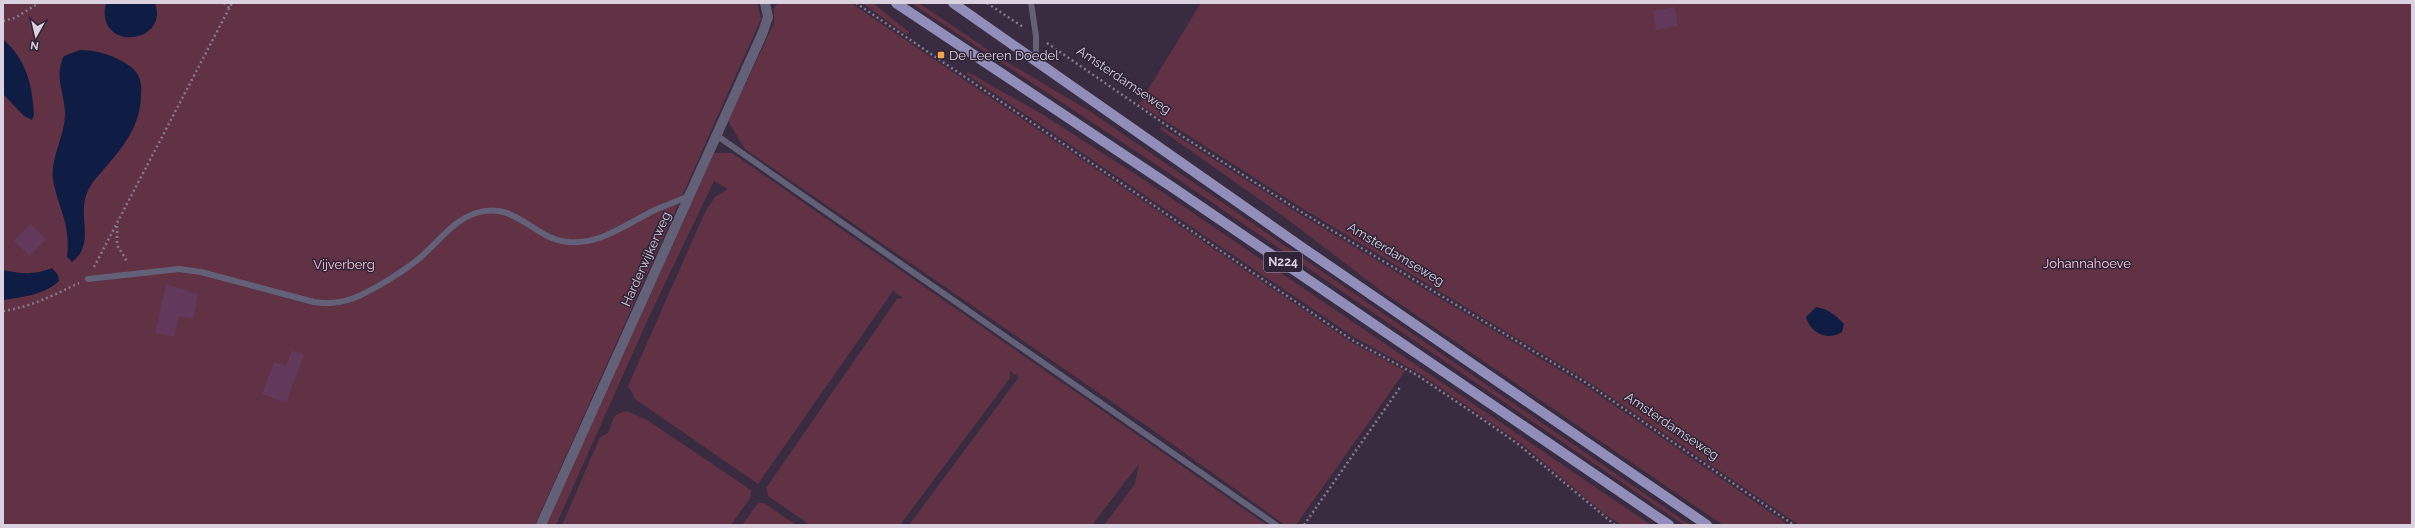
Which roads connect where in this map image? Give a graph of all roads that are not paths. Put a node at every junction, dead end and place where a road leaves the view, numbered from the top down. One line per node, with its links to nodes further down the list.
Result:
1 (764, 3): 6 (street, Harderwijkerweg)
2 (896, 3): 11 (main road, N224)
3 (953, 3): 5 (main road, N224)
4 (1031, 3): 5 (lane)
5 (1036, 62): 12 (main road, N224)
6 (716, 135): 7 (street, Harderwijkerweg); 10 (lane)
7 (689, 196): 8 (lane); 9 (street, Harderwijkerweg)
8 (88, 279)
9 (541, 525)
10 (1276, 525)
11 (1669, 525)
12 (1707, 525)

